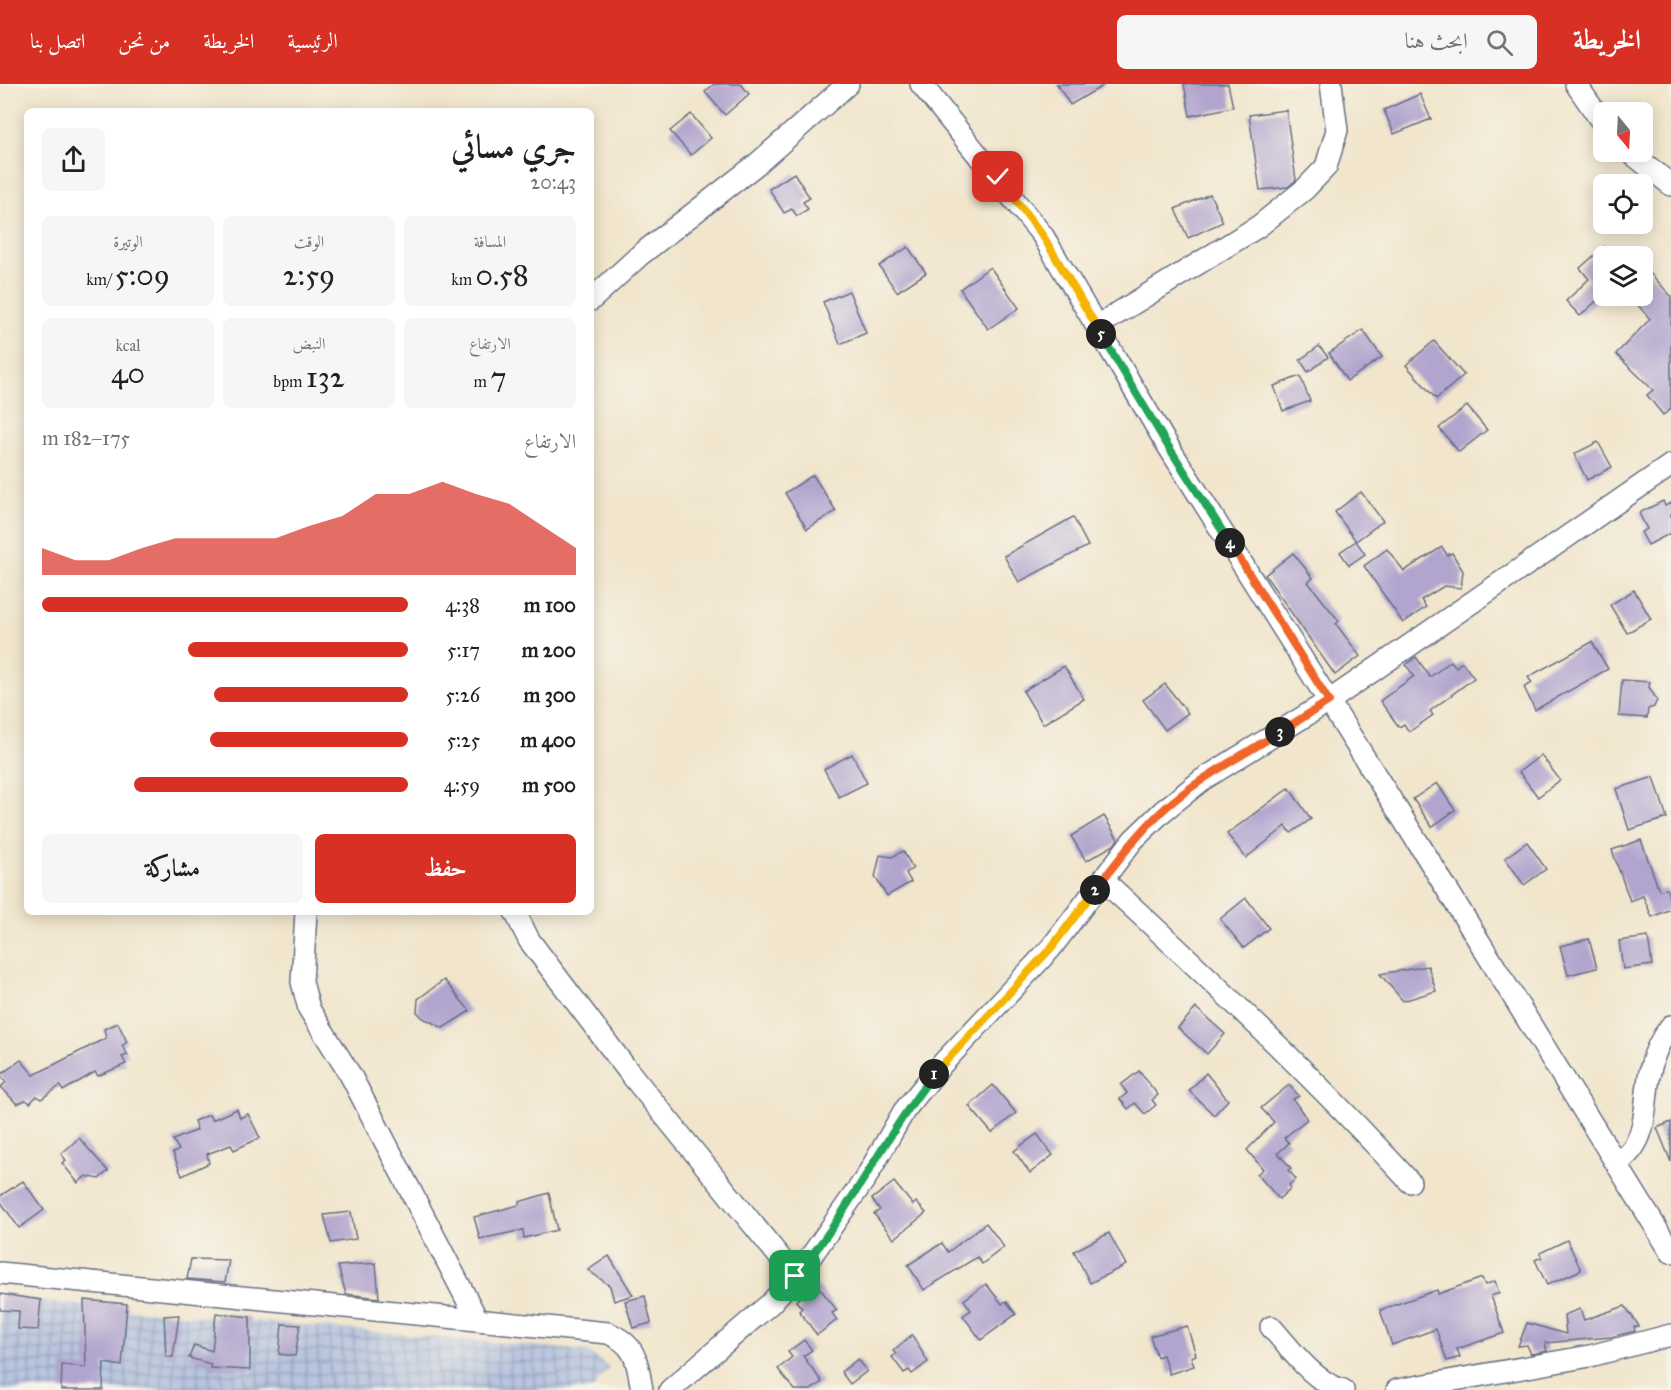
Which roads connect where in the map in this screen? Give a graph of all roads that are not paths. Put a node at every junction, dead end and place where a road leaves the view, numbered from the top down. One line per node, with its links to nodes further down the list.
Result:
1 (848, 84): 8 (street)
2 (921, 84): 9 (street)
3 (1331, 84): 9 (street)
4 (1576, 84): 5 (street)
5 (1593, 108)
6 (1642, 162): 7 (street)
7 (1671, 185)
8 (594, 297)
9 (1096, 326): 11 (street)
10 (1671, 465): 11 (street)
11 (1329, 701): 12 (street); 16 (street)
12 (1103, 880): 17 (street); 20 (street)
13 (306, 915): 21 (street)
14 (516, 915): 20 (street)
15 (1671, 1026): 16 (street)
16 (1617, 1164): 18 (street)
17 (1410, 1182)
18 (1671, 1252)
19 (0, 1273): 21 (street)
20 (795, 1276): 26 (street)
21 (477, 1319): 25 (street)
22 (1271, 1327): 27 (street)
23 (1671, 1335): 24 (street)
24 (1425, 1388): 28 (street)
25 (642, 1390)
26 (670, 1390)
27 (1343, 1390)
28 (1396, 1390)

